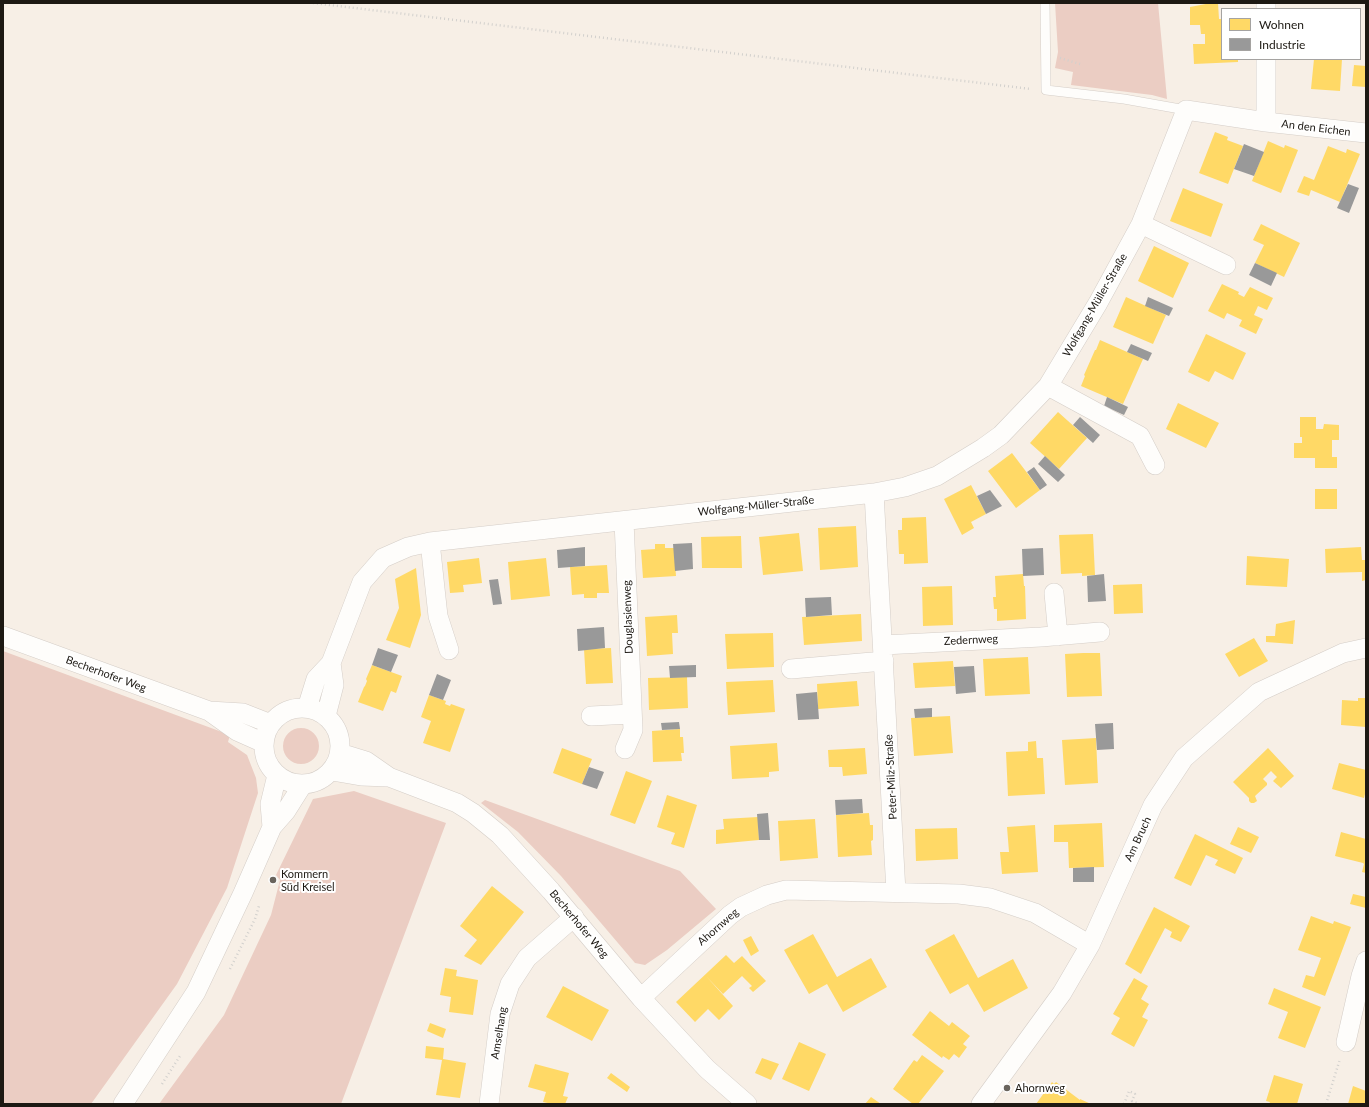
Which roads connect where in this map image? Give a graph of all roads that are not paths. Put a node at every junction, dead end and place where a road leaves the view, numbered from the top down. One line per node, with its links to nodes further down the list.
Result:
1 (1045, 3): 3 (lane)
2 (1266, 60): 4 (street, An den Eichen)
3 (1186, 110): 4 (street, An den Eichen); 6 (street, Wolfgang-Müller-Straße)
4 (1266, 122): 5 (street, An den Eichen)
5 (1366, 133)
6 (1141, 224): 7 (street); 8 (street, Wolfgang-Müller-Straße)
7 (1226, 265)
8 (1048, 386): 9 (street); 10 (street, Wolfgang-Müller-Straße)
9 (1154, 465)
10 (874, 493): 11 (street, Wolfgang-Müller-Straße); 19 (street, Peter-Milz-Straße)
11 (624, 521): 12 (street, Wolfgang-Müller-Straße); 24 (street, Douglasienweg)
12 (430, 542): 18 (street); 20 (street, Wolfgang-Müller-Straße)
13 (1054, 593): 16 (street)
14 (1100, 632): 16 (street, Zedernweg)
15 (3, 636): 23 (street, Becherhofer Weg)
16 (1058, 636): 19 (street, Zedernweg)
17 (1366, 648): 38 (street, Am Bruch)
18 (449, 650)
19 (883, 653): 21 (street); 36 (street, Peter-Milz-Straße)
20 (331, 663): 22 (street, Wolfgang-Müller-Straße); 25 (street, Wolfgang-Müller-Straße)
21 (791, 669)
22 (307, 708): 25 (street); 27 (street)
23 (209, 712): 27 (street, Becherhofer Weg); 28 (street, Becherhofer Weg)
24 (632, 714): 26 (street); 29 (street, Douglasienweg)
25 (326, 716): 30 (street)
26 (591, 716)
27 (271, 724): 28 (street)
28 (264, 743): 32 (street)
29 (625, 749)
30 (340, 753): 31 (street); 33 (street, Becherhofer Weg)
31 (332, 771): 33 (street, Becherhofer Weg); 34 (street)
32 (277, 775): 34 (street); 35 (street)
33 (388, 777): 37 (street, Becherhofer Weg)
34 (303, 784): 35 (street)
35 (272, 827): 42 (street)
36 (896, 892): 38 (street, Ahornweg); 40 (street, Ahornweg)
37 (574, 917): 40 (street, Becherhofer Weg); 43 (street, Amselhang)
38 (1090, 945): 45 (street, Am Bruch)
39 (1366, 962): 41 (street)
40 (640, 998): 44 (street, Becherhofer Weg)
41 (1346, 1042)
42 (123, 1104)
43 (489, 1104)
44 (747, 1104)
45 (981, 1104)

